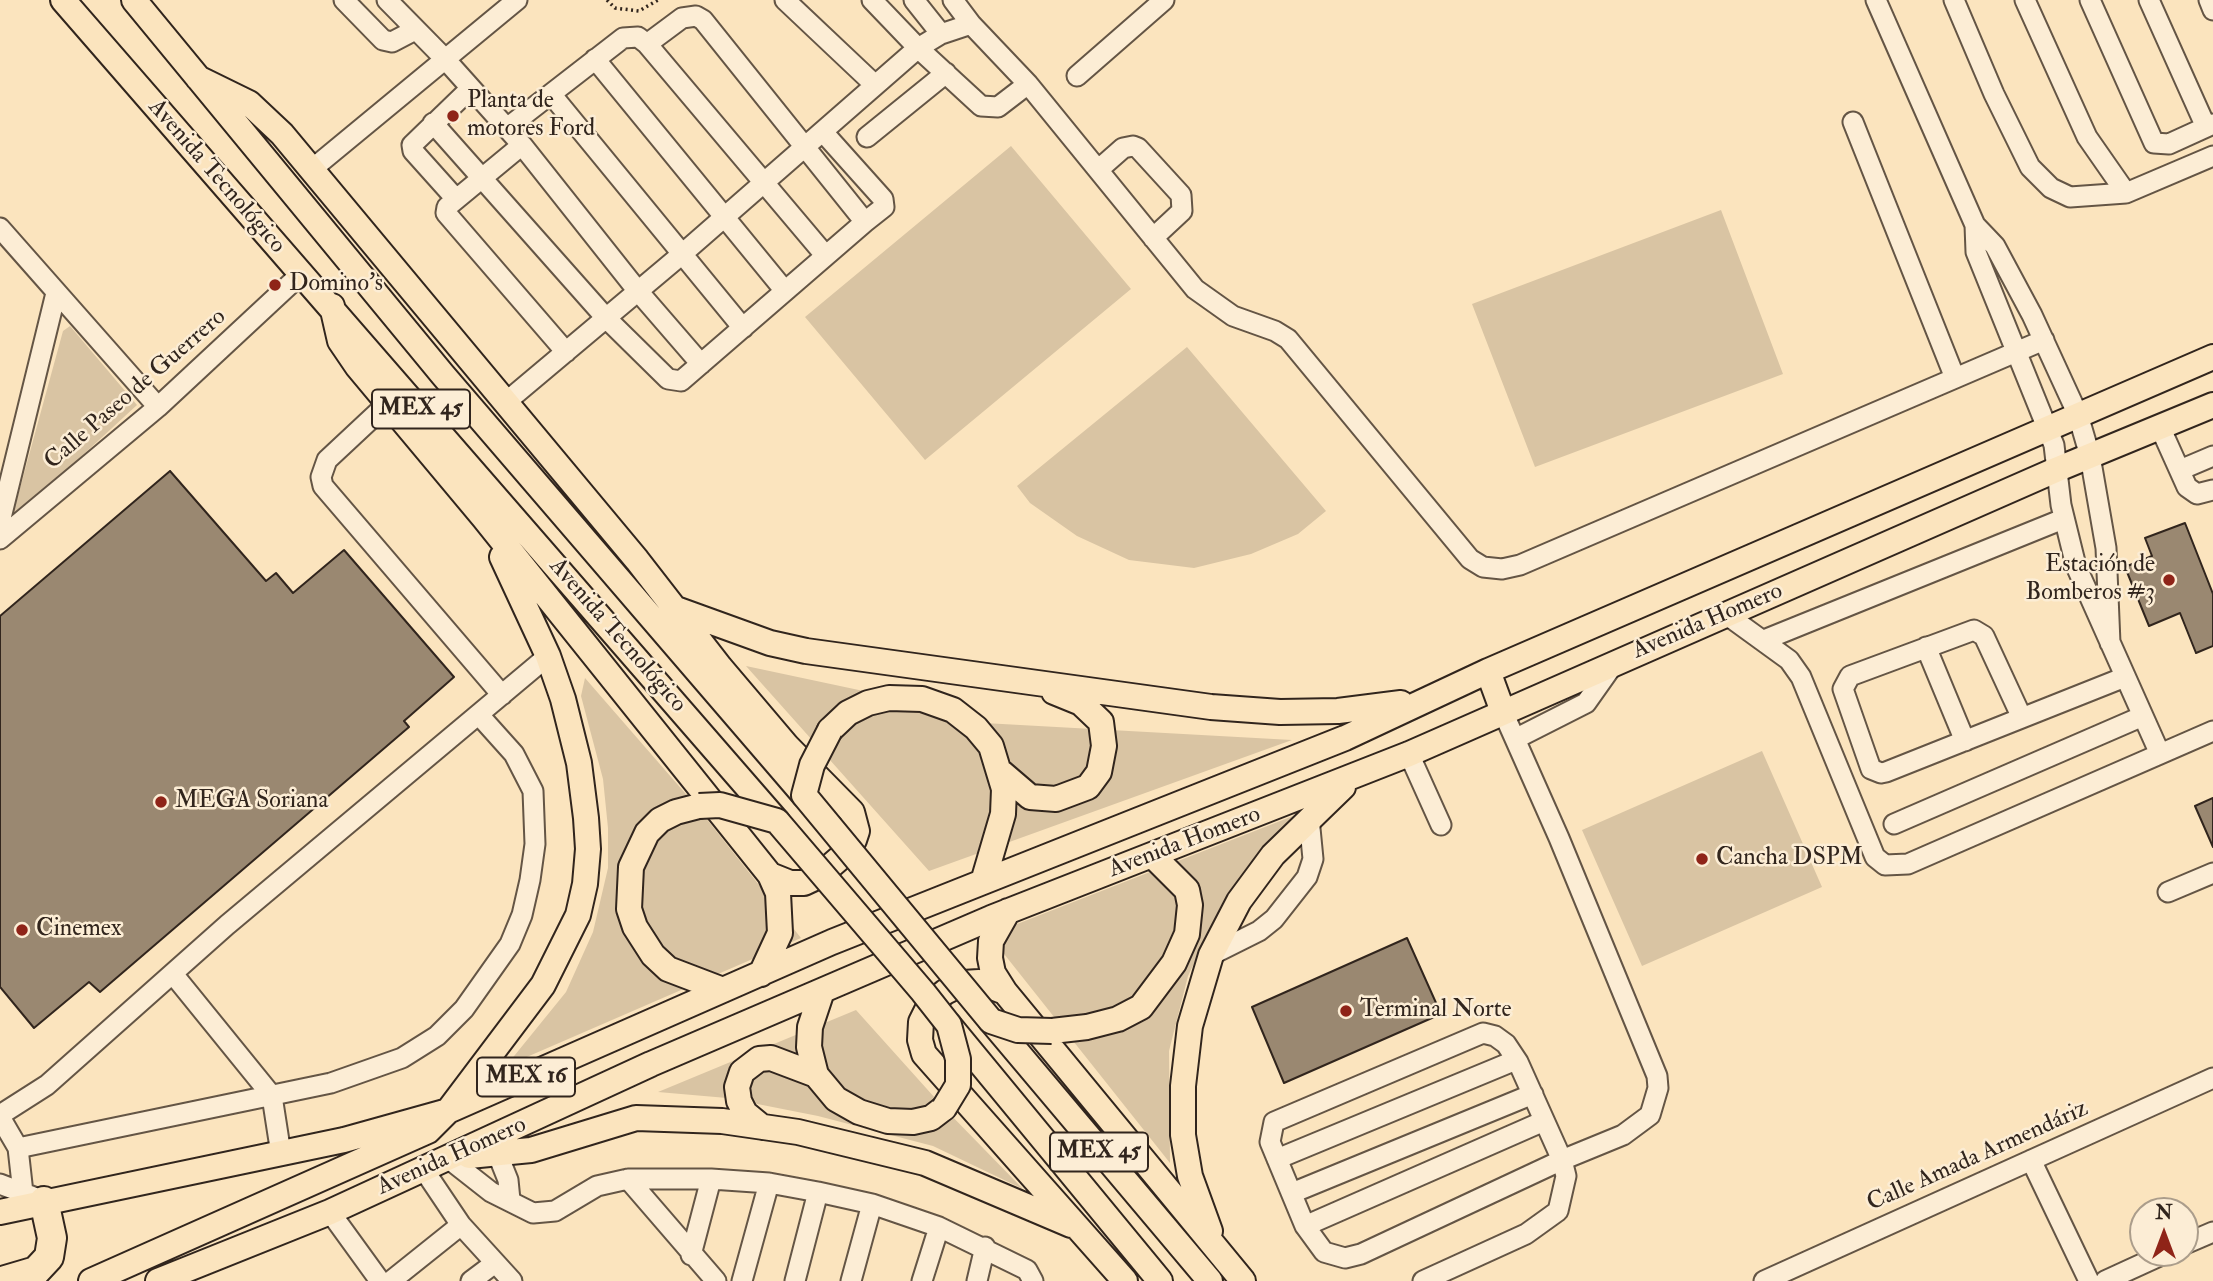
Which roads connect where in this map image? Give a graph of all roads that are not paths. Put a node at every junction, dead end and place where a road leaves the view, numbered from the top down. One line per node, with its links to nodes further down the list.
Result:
1 (63, 0): 54 (main road, Avenida Tecnológico / MEX 45)
2 (134, 0): 27 (main road, Avenida Tecnológico / MEX 45)
3 (344, 0): 19 (street)
4 (387, 0): 19 (street)
5 (517, 0): 23 (street)
6 (785, 0): 29 (street)
7 (872, 0): 22 (street)
8 (914, 0): 20 (street)
9 (953, 0): 18 (street)
10 (1164, 0): 26 (street)
11 (1876, 0): 49 (street)
12 (1954, 0): 45 (street)
13 (2025, 0): 45 (street)
14 (2090, 0): 34 (street)
15 (2148, 0): 34 (street)
16 (2209, 0): 17 (street)
17 (2213, 10)
18 (971, 24): 20 (street); 28 (street)
19 (415, 30): 23 (street)
20 (941, 34): 22 (street)
21 (647, 44): 24 (street); 39 (street); 44 (street)
22 (919, 48): 25 (street); 29 (street)
23 (445, 59): 30 (street); 41 (street)
24 (595, 59): 31 (street); 47 (street)
25 (946, 73): 28 (street); 37 (street)
26 (1077, 76)
27 (198, 78): 41 (main road); 108 (main road, Avenida Tecnológico / MEX 45)
28 (1028, 84): 42 (street)
29 (875, 85): 36 (street)
30 (471, 88): 33 (street); 35 (street)
31 (551, 94): 35 (street); 52 (street)
32 (1853, 122): 66 (street)
33 (433, 124): 43 (street); 46 (street)
34 (2210, 126)
35 (507, 128): 38 (street)
36 (824, 132): 39 (street); 48 (street)
37 (867, 137)
38 (522, 145): 43 (street); 55 (street)
39 (806, 148): 44 (street); 48 (street)
40 (2213, 156): 45 (street)
41 (311, 170): 67 (main road)
42 (1098, 170): 51 (street); 51 (street)
43 (480, 179): 46 (street); 59 (street)
44 (763, 184): 47 (street); 53 (street)
45 (2126, 193)
46 (456, 199): 63 (street)
47 (723, 218): 52 (street); 56 (street)
48 (865, 222): 53 (street)
49 (1975, 225): 61 (street); 62 (street)
50 (0, 228): 57 (street)
51 (1153, 238): 66 (street)
52 (681, 255): 55 (street); 60 (street)
53 (825, 255): 56 (street)
54 (301, 274): 58 (main road, Avenida Tecnológico / MEX 45); 70 (street, Calle Paseo de Guerrero)
55 (637, 290): 59 (street); 65 (street)
56 (786, 291): 60 (street)
57 (56, 293): 70 (street); 81 (street)
58 (332, 306): 68 (main road); 110 (main road, Avenida Tecnológico / MEX 45)
59 (606, 318): 63 (street); 65 (street)
60 (743, 328): 65 (street)
61 (2044, 340): 62 (street); 71 (street)
62 (2016, 351): 66 (street); 72 (street)
63 (566, 352): 67 (street)
64 (2213, 357): 71 (main road, Avenida Homero)
65 (701, 364)
66 (1955, 377)
67 (506, 402): 83 (main road)
68 (387, 404): 79 (main road); 93 (street)
69 (2213, 405): 73 (main road, Avenida Homero)
70 (158, 407): 82 (street, Calle Paseo de Guerrero)
71 (2078, 415): 72 (main road, Avenida Homero); 74 (street)
72 (2049, 427): 76 (street); 90 (main road, Avenida Homero)
73 (2161, 427): 74 (main road, Avenida Homero); 77 (street)
74 (2090, 456): 76 (main road, Avenida Homero); 86 (street)
75 (2213, 456): 77 (street)
76 (2058, 469): 80 (street); 84 (main road, Avenida Homero)
77 (2180, 470): 78 (street)
78 (2213, 490)
79 (484, 518): 88 (main road); 115 (main road)
80 (2063, 519): 85 (street); 86 (street)
81 (0, 522)
82 (0, 539)
83 (676, 609): 92 (main road); 115 (main road)
84 (1727, 615): 85 (street); 89 (main road, Avenida Homero)
85 (1764, 640): 105 (street)
86 (2110, 643): 91 (street)
87 (1926, 647): 98 (street); 101 (street); 102 (street)
88 (548, 656): 93 (street); 132 (main road)
89 (1615, 662): 95 (main road, Avenida Homero); 100 (street)
90 (1488, 671): 94 (main road, Avenida Homero); 95 (main road)
91 (2125, 677): 97 (street); 98 (street)
92 (1003, 678): 94 (main road); 106 (main road)
93 (502, 695): 96 (street)
94 (1426, 699): 116 (main road, Avenida Homero)
95 (1503, 712): 100 (street); 103 (main road, Avenida Homero)
96 (479, 715): 120 (street); 131 (street)
97 (2143, 716): 104 (street); 111 (street)
98 (2022, 718): 101 (street)
99 (2213, 731): 104 (street)
100 (1515, 739): 141 (street)
101 (1965, 741): 102 (street)
102 (1865, 752): 105 (street)
103 (1409, 754): 107 (main road, Avenida Homero); 112 (street)
104 (2161, 754): 105 (street)
105 (1837, 765)
106 (1002, 773): 108 (main road, bridge); 116 (main road)
107 (1356, 775): 109 (main road); 113 (main road, Avenida Homero)
108 (804, 795): 125 (main road, Avenida Tecnológico / MEX 45, bridge)
109 (1309, 818): 119 (main road); 119 (street)
110 (777, 821): 122 (main road, bridge); 126 (main road, Avenida Tecnológico / MEX 45, bridge)
111 (1894, 824)
112 (1441, 825)
113 (1153, 856): 118 (main road, Avenida Homero); 125 (main road, bridge)
114 (2213, 873): 117 (street)
115 (770, 875): 121 (main road)
116 (974, 886): 121 (main road, Avenida Homero / MEX 16)
117 (2168, 892)
118 (1000, 914): 123 (main road, Avenida Homero / MEX 16); 124 (main road)
119 (1211, 955): 161 (main road)
120 (173, 974): 131 (street); 133 (street)
121 (761, 974): 122 (main road, Avenida Homero / MEX 16)
122 (723, 990): 132 (main road, Avenida Homero / MEX 16)
123 (822, 991): 128 (main road); 139 (main road, Avenida Homero / MEX 16)
124 (1005, 992): 158 (main road); 161 (main road)
125 (991, 1021): 182 (main road, Avenida Tecnológico / MEX 45)
126 (949, 1025): 128 (main road, bridge); 181 (main road, Avenida Tecnológico / MEX 45)
127 (1516, 1060): 130 (street); 140 (street); 140 (street)
128 (816, 1075): 135 (main road)
129 (2213, 1078): 142 (street, Calle Amada Armendáriz)
130 (1533, 1094): 134 (street); 149 (street)
131 (272, 1096): 136 (street); 137 (street)
132 (447, 1111): 137 (main road, Avenida Homero / MEX 16); 166 (main road, Avenida Homero)
133 (0, 1116): 136 (street)
134 (1544, 1121): 141 (street); 156 (street)
135 (762, 1127): 138 (main road); 158 (main road)
136 (18, 1148): 150 (street)
137 (281, 1154): 150 (main road, Avenida Homero / MEX 16)
138 (498, 1155): 139 (main road); 151 (street)
139 (452, 1158): 143 (main road, Avenida Homero / MEX 16); 151 (street)
140 (1277, 1158): 149 (street)
141 (1562, 1160): 156 (street); 184 (street)
142 (2031, 1160): 185 (street, Calle Amada Armendáriz); 186 (street)
143 (425, 1170): 154 (main road, Avenida Homero / MEX 16); 155 (street)
144 (628, 1179): 145 (street); 151 (street); 162 (street)
145 (711, 1179): 146 (street); 162 (street)
146 (769, 1183): 148 (street); 174 (street)
147 (0, 1184): 150 (street)
148 (818, 1192): 152 (street); 175 (street)
149 (1292, 1193): 156 (street)
150 (34, 1197): 153 (main road, Avenida Homero / MEX 16); 165 (highway)
151 (510, 1200)
152 (873, 1204): 157 (street); 176 (street)
153 (0, 1212)
154 (330, 1212): 159 (main road, Avenida Homero / MEX 16); 169 (street)
155 (461, 1225): 163 (street); 170 (street)
156 (1306, 1226)
157 (939, 1227): 160 (street); 177 (street)
158 (1081, 1229): 180 (main road)
159 (260, 1241): 167 (main road, Avenida Homero); 168 (main road, MEX 16)
160 (985, 1247): 178 (street); 179 (street)
161 (1219, 1251): 183 (main road)
162 (691, 1255): 173 (street)
163 (495, 1263): 171 (street); 172 (street)
164 (2136, 1267): 187 (street)
165 (2, 1281)
166 (91, 1281)
167 (158, 1281)
168 (198, 1281)
169 (380, 1281)
170 (391, 1281)
171 (471, 1281)
172 (512, 1281)
173 (716, 1281)
174 (742, 1281)
175 (795, 1281)
176 (851, 1281)
177 (922, 1281)
178 (977, 1281)
179 (1033, 1281)
180 (1125, 1281)
181 (1160, 1281)
182 (1210, 1281)
183 (1243, 1281)
184 (1423, 1281)
185 (1764, 1281)
186 (2089, 1281)
187 (2105, 1281)

